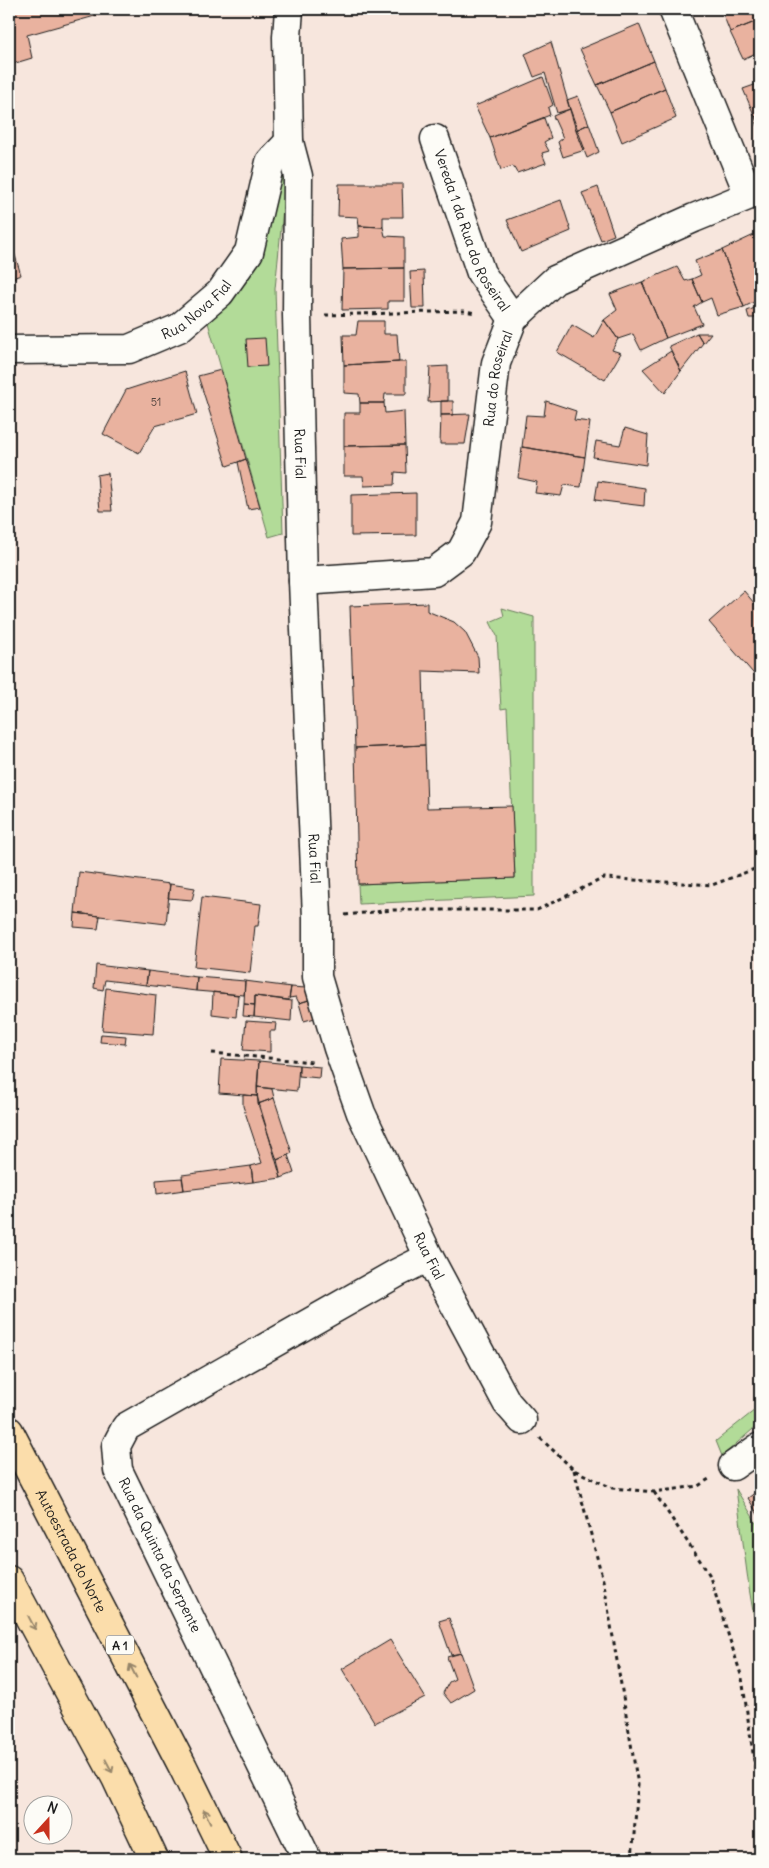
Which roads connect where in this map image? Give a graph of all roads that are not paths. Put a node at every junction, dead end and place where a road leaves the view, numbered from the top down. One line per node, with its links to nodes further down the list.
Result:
1 (289, 9): 4 (street, Rua Fial)
2 (673, 9): 5 (street)
3 (435, 139): 6 (street, Vereda 1 da Rua do Roseiral)
4 (289, 142): 7 (street, Rua Nova Fial); 8 (street, Rua Fial)
5 (755, 193): 6 (street, Rua do Roseiral)
6 (513, 320): 8 (street, Rua do Roseiral)
7 (9, 350)
8 (303, 582): 9 (street, Rua Fial)
9 (429, 1257): 10 (street, Rua Fial); 17 (street, Rua da Quinta da Serpente)
10 (522, 1420)
11 (9, 1431): 16 (highway, Autoestrada do Norte / A 1, one-way to 11)
12 (760, 1447): 13 (street)
13 (734, 1466)
14 (9, 1580): 15 (highway, one-way to 15)
15 (154, 1859)
16 (228, 1859)
17 (307, 1859)

